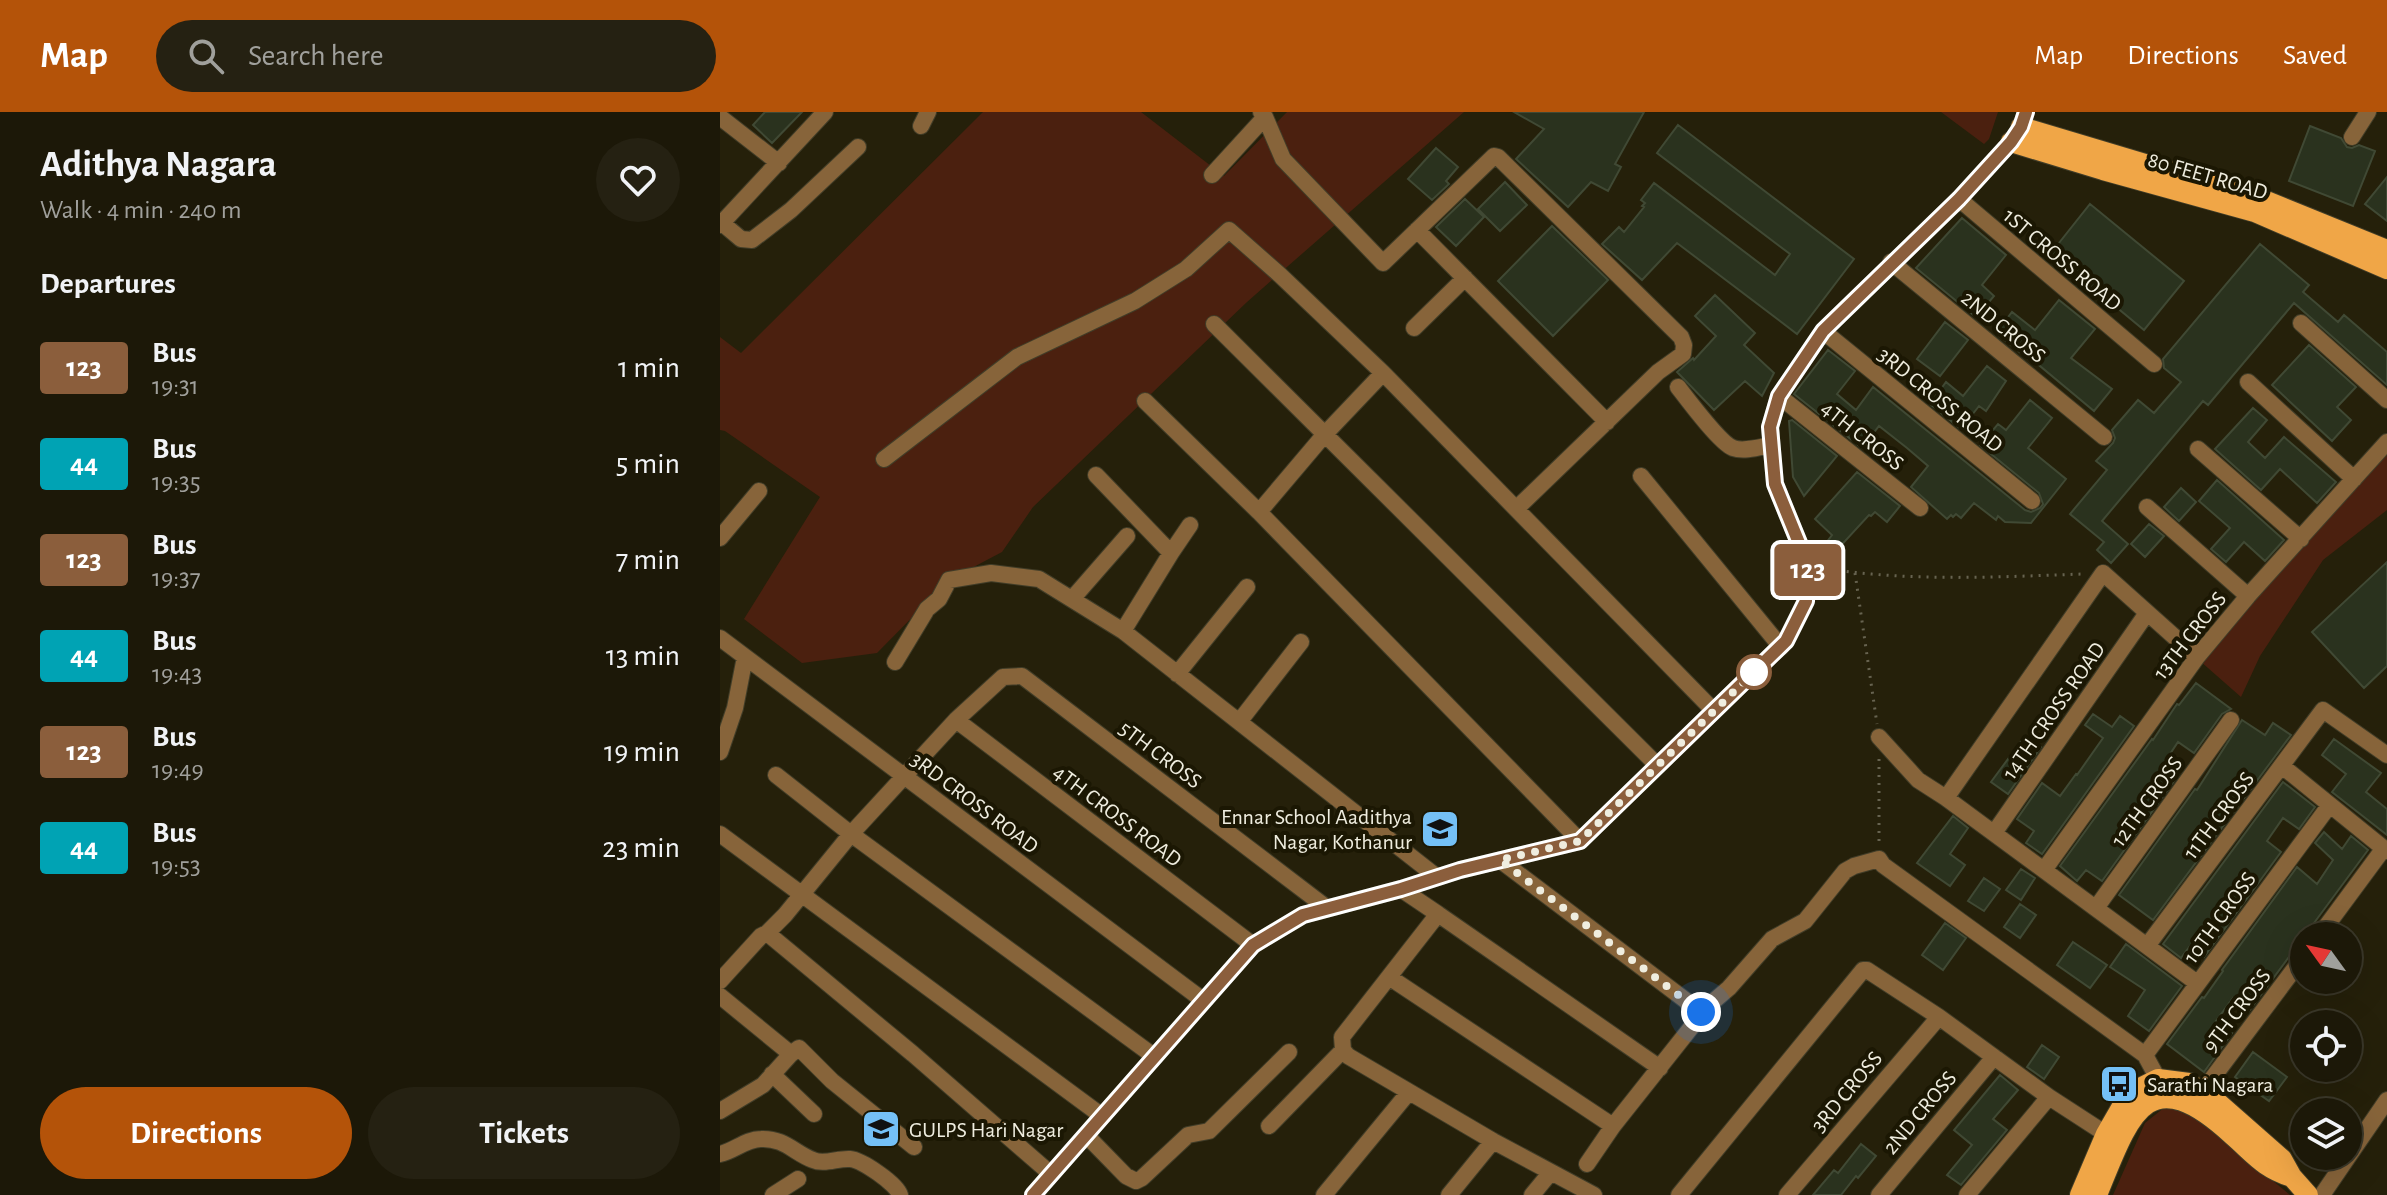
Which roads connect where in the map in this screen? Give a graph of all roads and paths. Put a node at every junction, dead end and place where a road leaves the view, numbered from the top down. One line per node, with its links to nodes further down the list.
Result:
1 (825, 112): 8 (street)
2 (2368, 112): 6 (street)
3 (1263, 115): 9 (street); 12 (street)
4 (720, 117): 8 (street)
5 (2019, 127): 10 (street); 13 (main road, 80 FEET ROAD)
6 (2352, 137)
7 (858, 147): 11 (street)
8 (779, 163): 11 (street)
9 (1212, 175)
10 (1959, 199): 14 (street); 20 (street, 1ST CROSS ROAD)
11 (721, 224)
12 (1417, 230): 15 (street); 27 (street)
13 (2379, 255)
14 (1891, 262): 19 (street); 29 (street, 2ND CROSS)
15 (1465, 278): 18 (street); 27 (street)
16 (2301, 323): 25 (street)
17 (1214, 324): 28 (street)
18 (1414, 328)
19 (1823, 331): 24 (street); 38 (street, 3RD CROSS ROAD)
20 (2154, 364)
21 (1383, 373): 28 (street); 33 (street); 41 (street)
22 (2248, 382): 36 (street)
23 (1678, 387): 31 (street)
24 (1779, 396): 31 (street); 40 (street, 4TH CROSS)
25 (2387, 400)
26 (1145, 401): 42 (street)
27 (1607, 422): 41 (street)
28 (1325, 434): 42 (street); 70 (street)
29 (2104, 437)
30 (2387, 442): 36 (street, 13TH CROSS)
31 (1771, 445): 48 (street)
32 (2198, 449): 46 (street)
33 (884, 459)
34 (1096, 475): 47 (street)
35 (1641, 476): 58 (street)
36 (2354, 479): 46 (street, 13TH CROSS)
37 (759, 491): 45 (street)
38 (2032, 501)
39 (2147, 507): 52 (street)
40 (1920, 508)
41 (1516, 509): 63 (street)
42 (1259, 512): 79 (street)
43 (1190, 525): 47 (street)
44 (1127, 536): 53 (street)
45 (720, 538)
46 (2301, 539): 52 (street, 13TH CROSS)
47 (1171, 553): 55 (street)
48 (1808, 565): 49 (path); 58 (street)
49 (1855, 573): 50 (path); 67 (path)
50 (2103, 573): 54 (street); 74 (street)
51 (1247, 587): 62 (street)
52 (2248, 596): 60 (street, 13TH CROSS)
53 (1072, 599): 55 (street); 61 (street)
54 (2147, 613): 60 (street); 76 (street, 14TH CROSS ROAD)
55 (1123, 631): 62 (street)
56 (720, 638): 59 (street, 3RD CROSS ROAD)
57 (1301, 642): 66 (street)
58 (1781, 647): 63 (street)
59 (745, 657): 68 (street); 73 (street, 3RD CROSS ROAD)
60 (2197, 657): 83 (street, 13TH CROSS)
61 (895, 662)
62 (1177, 674): 66 (street)
63 (1714, 711): 70 (street)
64 (956, 720): 73 (street); 87 (street, 5TH CROSS); 92 (street, 4TH CROSS ROAD)
65 (2231, 720): 88 (street, 12TH CROSS)
66 (1239, 722): 84 (street)
67 (1879, 737): 74 (street); 81 (path)
68 (720, 752)
69 (2387, 755): 71 (street, 11TH CROSS)
70 (1658, 766): 79 (street)
71 (2282, 766): 75 (street); 93 (street, 11TH CROSS)
72 (776, 775): 78 (street)
73 (905, 777): 78 (street); 99 (street, 3RD CROSS ROAD)
74 (1946, 798): 76 (street)
75 (2329, 806): 80 (street); 97 (street, 10TH CROSS)
76 (1994, 833): 83 (street)
77 (720, 834): 86 (street)
78 (851, 834): 86 (street); 106 (street)
79 (1580, 841): 82 (street)
80 (2386, 850): 90 (street)
81 (1879, 859): 100 (street); 105 (street)
82 (1500, 860): 84 (street); 100 (street)
83 (2044, 870): 88 (street)
84 (1437, 877): 85 (street)
85 (1401, 889): 87 (street); 89 (street)
86 (802, 895): 91 (street); 117 (street)
87 (1327, 908): 92 (street)
88 (2096, 908): 93 (street)
89 (1438, 914): 95 (street); 108 (street)
90 (2330, 922)
91 (767, 933): 96 (street); 127 (street)
92 (1253, 945): 99 (street)
93 (2147, 946): 97 (street)
94 (2290, 975): 112 (street, 9TH CROSS)
95 (1389, 977): 102 (street); 119 (street)
96 (720, 981)
97 (2197, 983): 105 (street, 10TH CROSS)
98 (720, 996): 104 (street)
99 (1204, 1001): 106 (street)
100 (1701, 1012): 108 (street)
101 (1939, 1017): 107 (street); 137 (street); 138 (street, 3RD CROSS)
102 (1343, 1050): 111 (street); 118 (street)
103 (1289, 1052): 121 (street)
104 (791, 1054): 109 (street); 123 (street)
105 (2145, 1055): 110 (street)
106 (1155, 1057): 117 (street)
107 (1994, 1057): 113 (street); 139 (street, 2ND CROSS)
108 (1660, 1068): 119 (street)
109 (772, 1074): 115 (street); 116 (street)
110 (2160, 1088): 112 (main road); 120 (main road); 128 (main road); 142 (main road)
111 (1409, 1092): 122 (street); 133 (street)
112 (2202, 1092): 128 (main road)
113 (2049, 1097): 120 (street); 140 (street)
114 (2387, 1100): 144 (street)
115 (720, 1111)
116 (814, 1114)
117 (1102, 1116): 121 (street)
118 (1269, 1126)
119 (1613, 1126): 125 (street)
120 (2106, 1134): 141 (main road)
121 (1086, 1135): 127 (street)
122 (1493, 1141): 126 (street); 134 (street)
123 (914, 1147)
124 (720, 1154): 130 (street)
125 (1587, 1164)
126 (1551, 1172): 135 (street); 136 (street)
127 (1051, 1174): 132 (street)
128 (2292, 1177): 143 (main road)
129 (798, 1179): 131 (street)
130 (903, 1193)
131 (773, 1195)
132 (1034, 1195)
133 (1324, 1195)
134 (1449, 1195)
135 (1532, 1195)
136 (1594, 1195)
137 (1679, 1195)
138 (1787, 1195)
139 (1879, 1195)
140 (1967, 1195)
141 (2080, 1195)
142 (2097, 1195)
143 (2308, 1195)
144 (2322, 1195)

